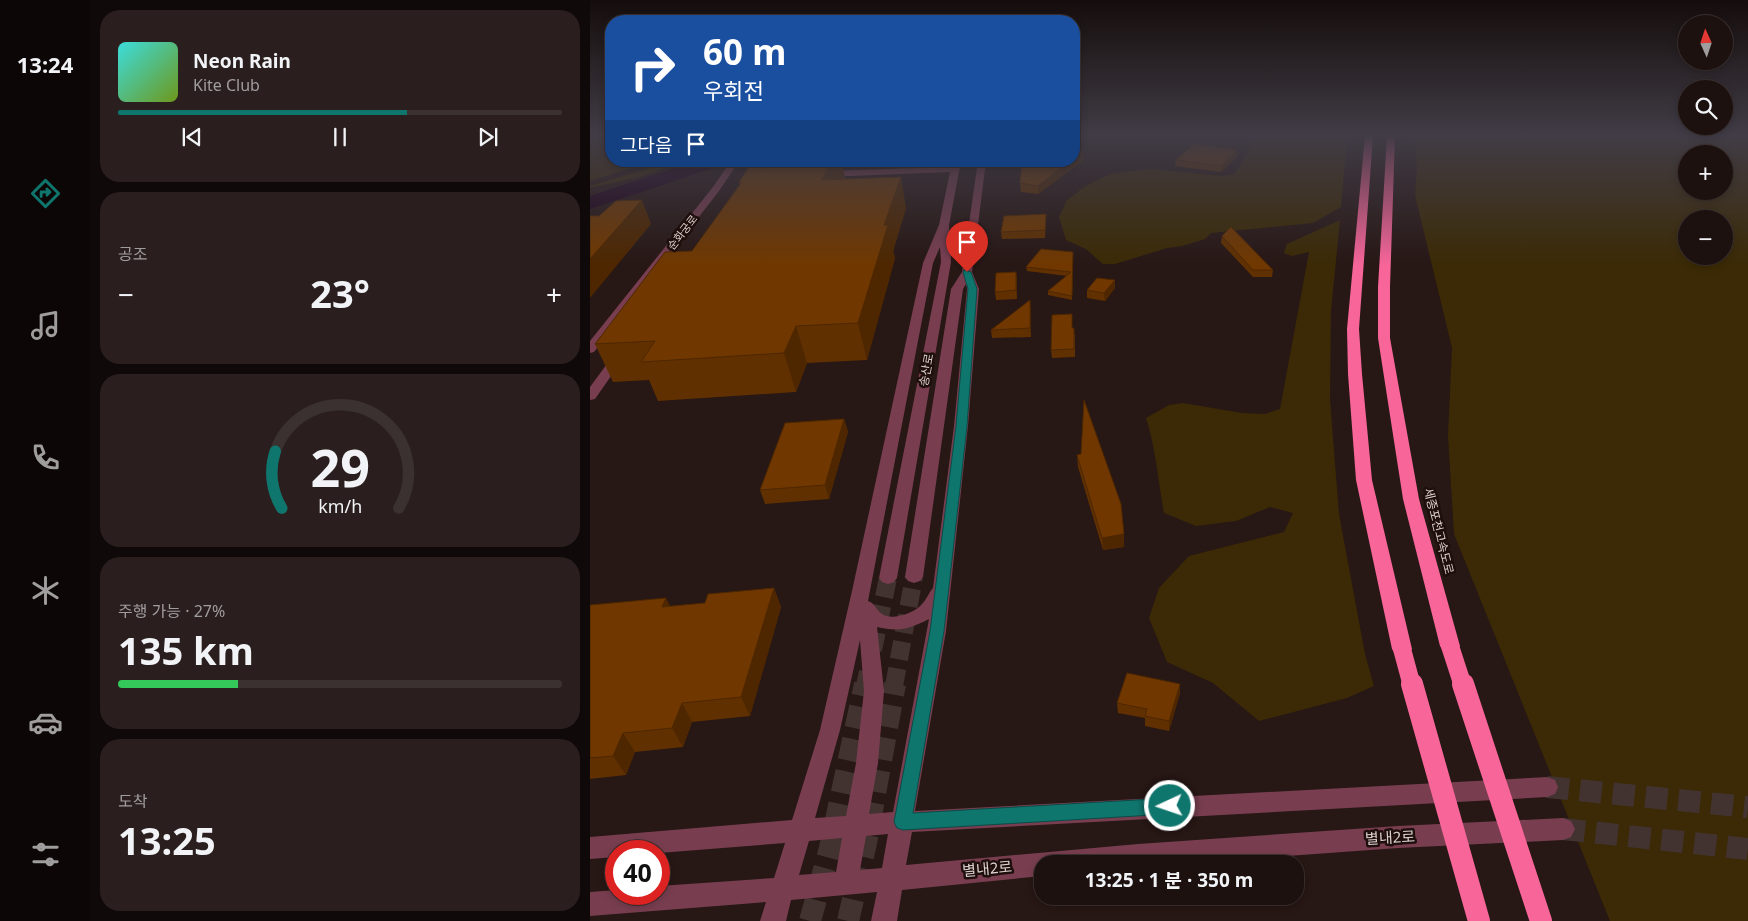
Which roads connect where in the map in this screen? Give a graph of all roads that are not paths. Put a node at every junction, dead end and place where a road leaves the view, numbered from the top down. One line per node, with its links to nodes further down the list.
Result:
1 (722, 179): 9 (street, 순화궁로)
2 (954, 179): 6 (street, 송산로)
3 (980, 179): 7 (street, 송산로)
4 (1365, 179): 27 (highway, bridge)
5 (1390, 179): 28 (highway, 세종포천고속도로, bridge)
6 (944, 225): 12 (street, 송산로); 14 (street)
7 (967, 272): 11 (street, 송산로); 13 (street)
8 (625, 348): 10 (street)
9 (590, 349)
10 (590, 396)
11 (914, 577)
12 (888, 578)
13 (942, 587): 14 (street); 16 (street)
14 (864, 600): 17 (street); 19 (street)
15 (1547, 787): 16 (street)
16 (903, 822): 17 (street); 21 (street)
17 (856, 826): 19 (street); 22 (street)
18 (1563, 829): 21 (street, 별내2로)
19 (801, 830): 20 (street); 23 (street)
20 (590, 848)
21 (893, 877): 22 (street, 별내2로); 26 (street)
22 (846, 882): 23 (street, 별내2로)
23 (783, 889): 24 (street, 별내2로); 25 (street)
24 (590, 904)
25 (773, 921)
26 (884, 921)
27 (1479, 921)
28 (1541, 921)

